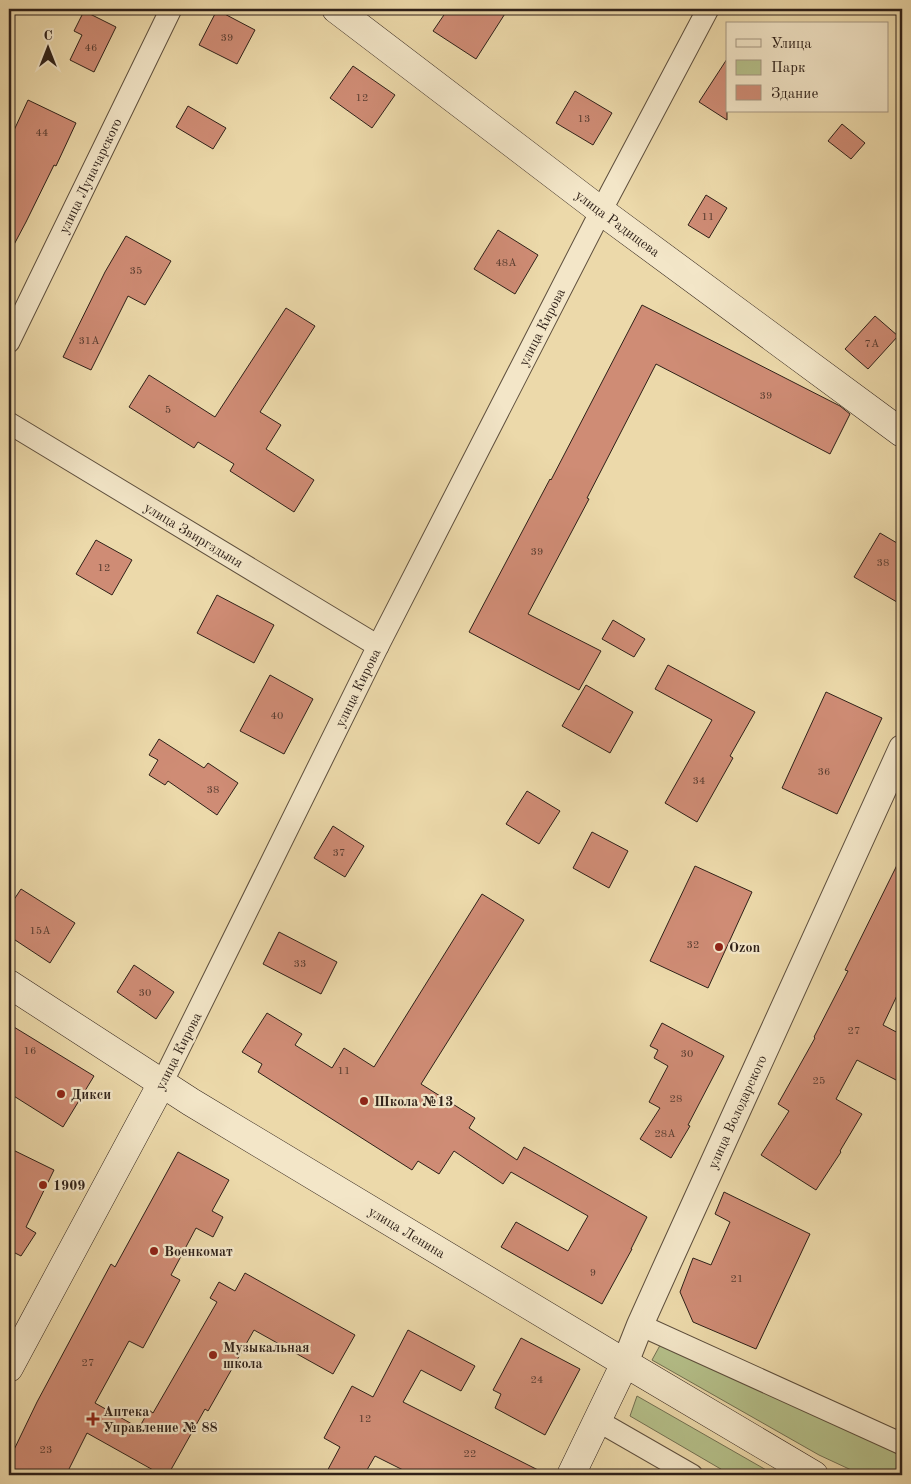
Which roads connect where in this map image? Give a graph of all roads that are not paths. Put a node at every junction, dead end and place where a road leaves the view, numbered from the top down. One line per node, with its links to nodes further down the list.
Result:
1 (171, 9): 5 (street, улица Луначарского)
2 (336, 9): 4 (main road, улица Радищева)
3 (708, 9): 4 (street, улица Кирова)
4 (601, 211): 7 (main road, улица Радищева); 8 (street, улица Кирова)
5 (9, 342)
6 (9, 423): 8 (street, улица Звиргздыня)
7 (902, 433)
8 (378, 646): 11 (street, улица Кирова)
9 (902, 748): 12 (street, улица Володарского)
10 (9, 984): 11 (main road, улица Ленина)
11 (162, 1083): 13 (main road, улица Ленина); 14 (main road, улица Кирова)
12 (640, 1325): 13 (street, улица Володарского); 16 (street)
13 (625, 1364): 15 (main road, улица Володарского); 17 (main road, улица Ленина)
14 (9, 1368)
15 (598, 1421): 18 (main road, улица Володарского); 19 (street)
16 (902, 1444)
17 (812, 1474)
18 (571, 1475)
19 (692, 1475)

